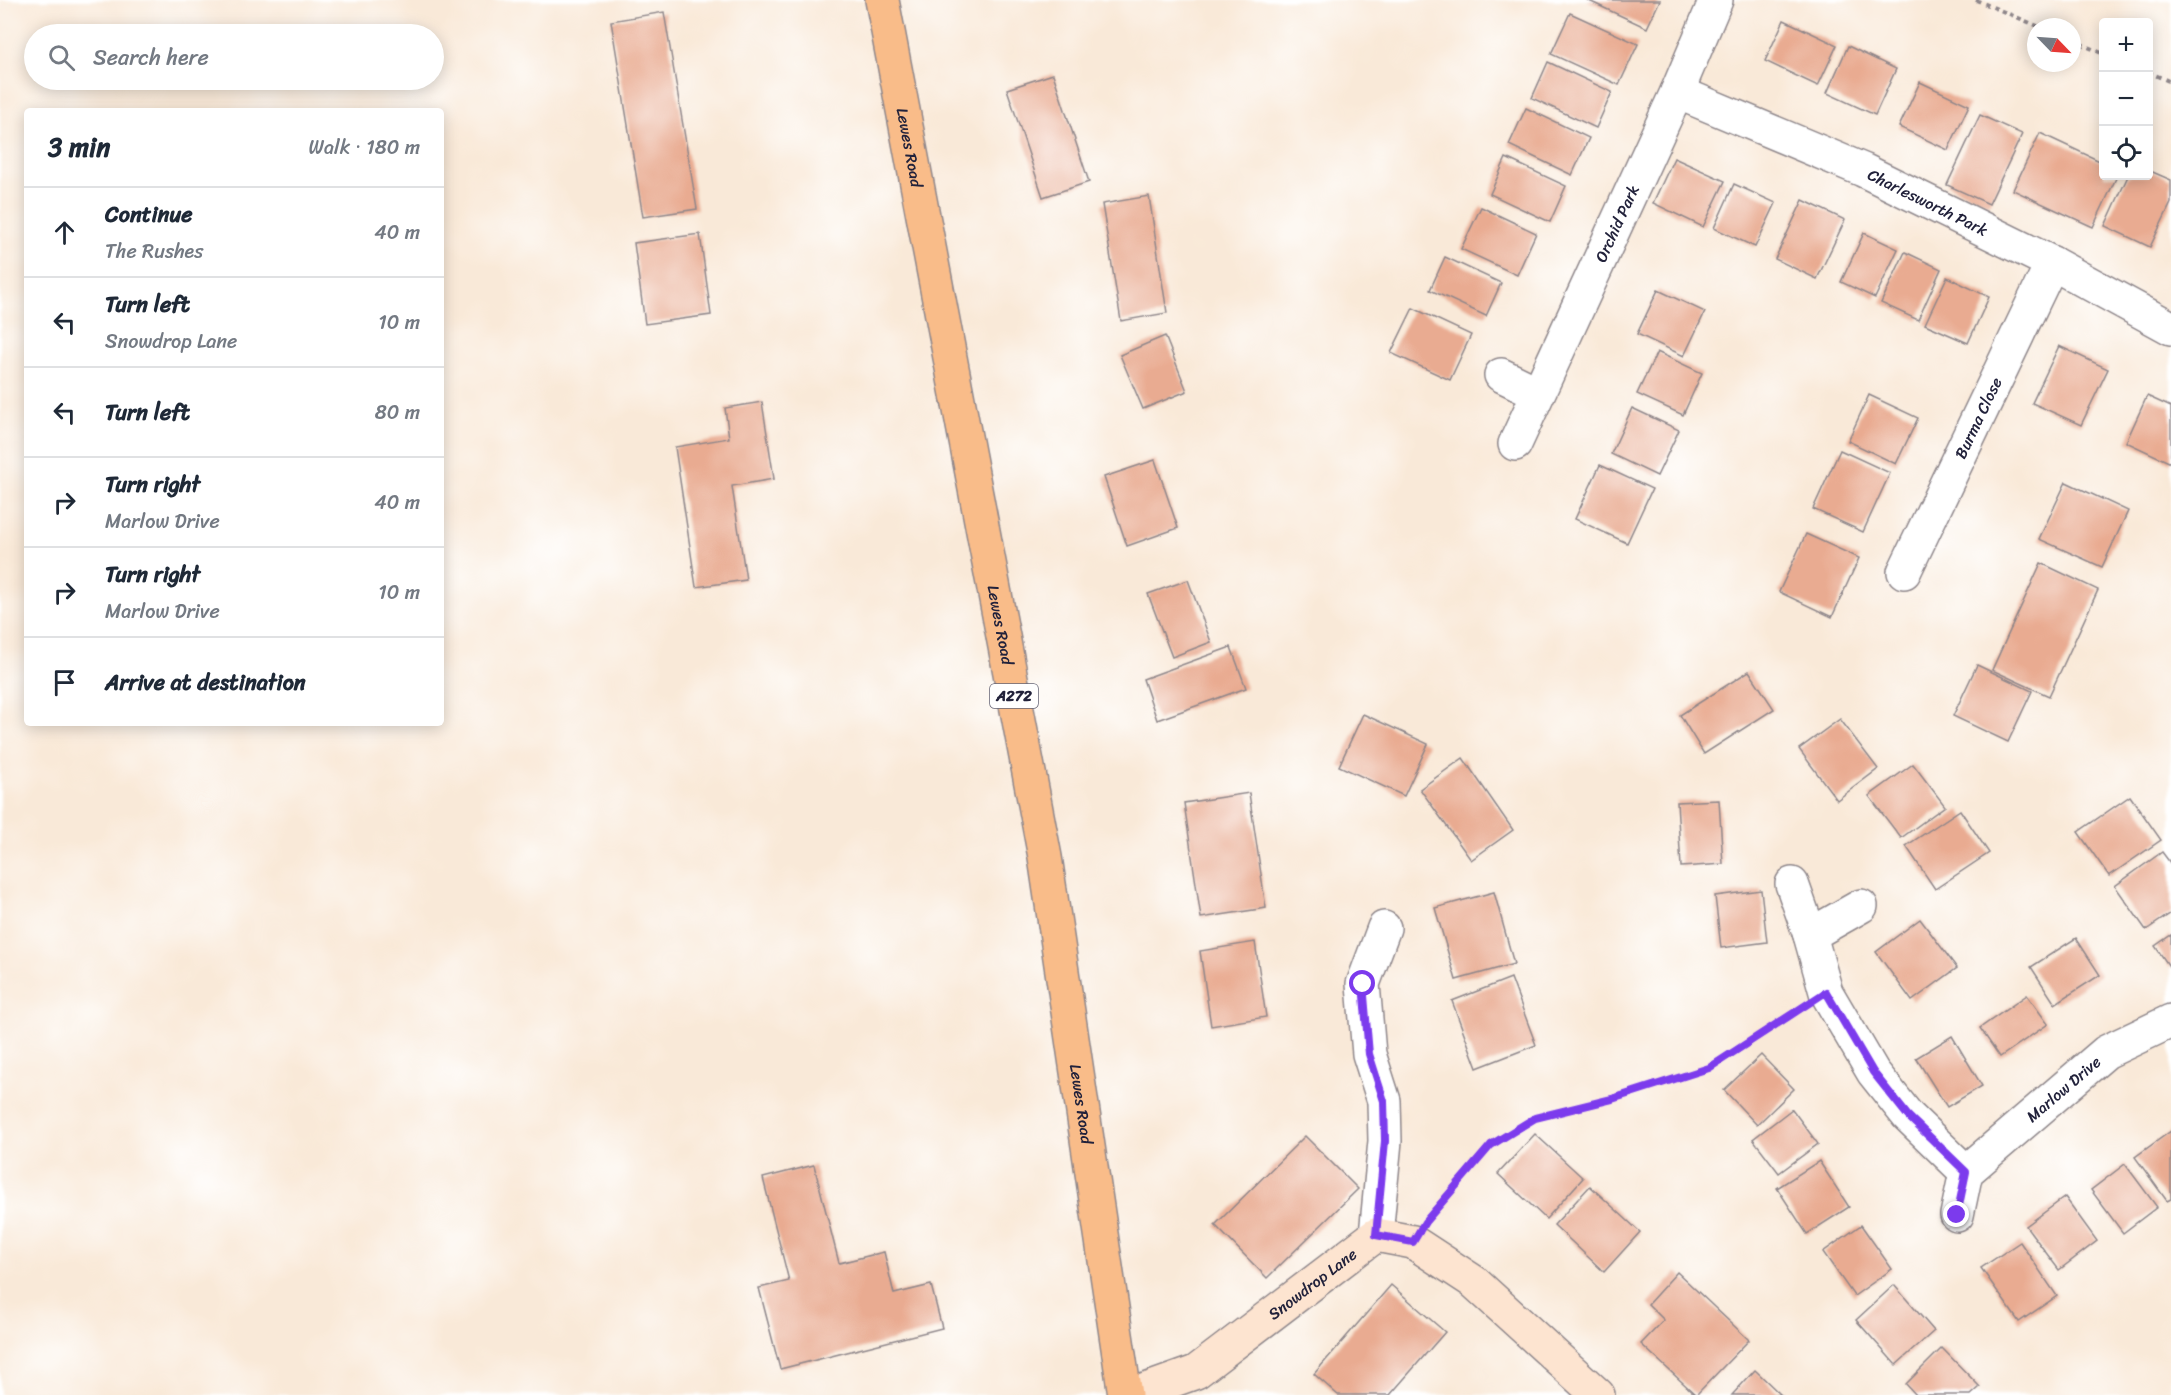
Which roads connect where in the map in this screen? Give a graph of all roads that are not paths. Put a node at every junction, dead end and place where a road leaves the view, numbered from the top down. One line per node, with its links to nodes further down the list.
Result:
1 (882, 0): 18 (highway, Lewes Road / A272)
2 (1716, 0): 3 (street, Orchid Park)
3 (1677, 92): 4 (street, Charlesworth Park); 7 (street, Orchid Park)
4 (2052, 263): 5 (street, Charlesworth Park); 9 (street, Burma Close)
5 (2171, 328)
6 (1501, 375): 7 (street)
7 (1538, 393): 8 (street, Orchid Park)
8 (1515, 444)
9 (1904, 572)
10 (1792, 884): 13 (street)
11 (1861, 906): 13 (street)
12 (1384, 928): 17 (street)
13 (1810, 934): 15 (street)
14 (2171, 1021): 15 (street, Marlow Drive)
15 (1966, 1172): 16 (street)
16 (1957, 1215)
17 (1376, 1235): 19 (street, Snowdrop Lane); 20 (street)
18 (1125, 1395)
19 (1132, 1395)
20 (1598, 1395)

